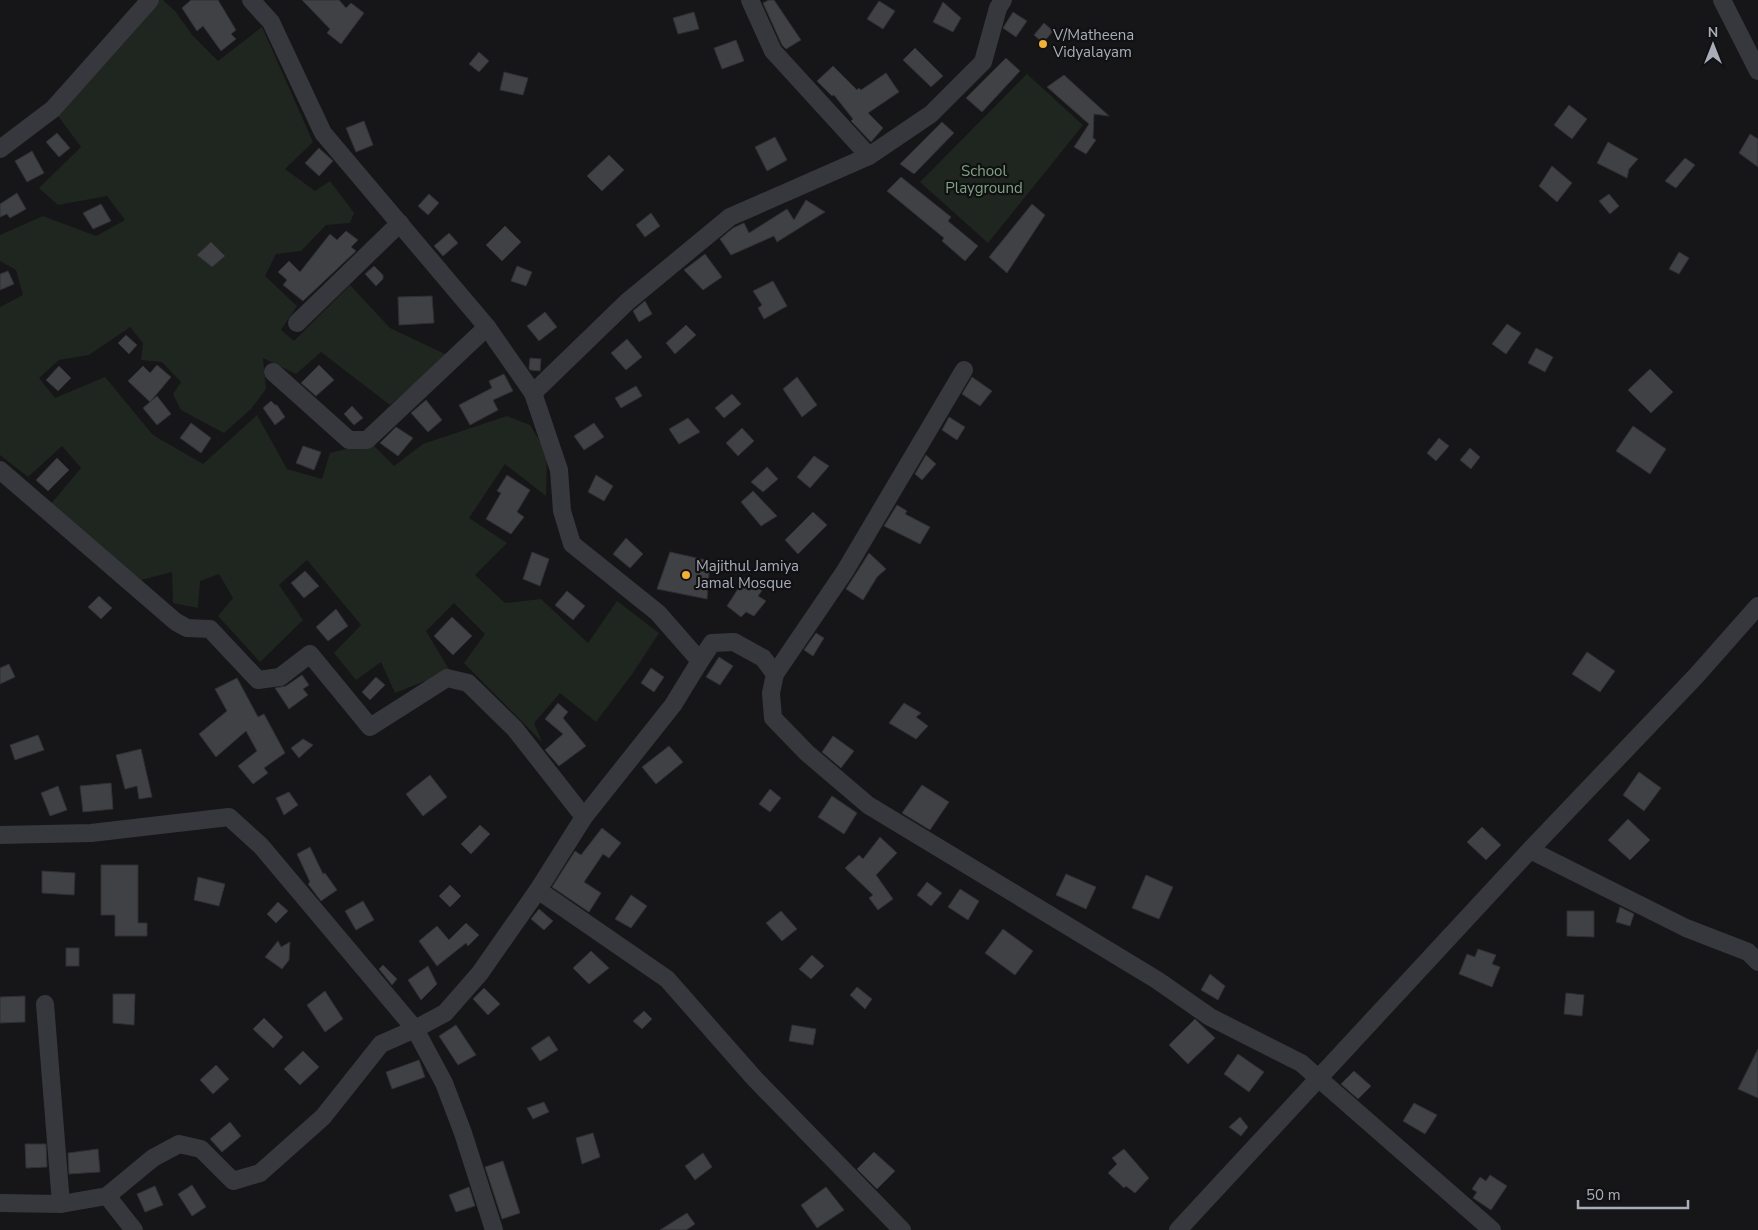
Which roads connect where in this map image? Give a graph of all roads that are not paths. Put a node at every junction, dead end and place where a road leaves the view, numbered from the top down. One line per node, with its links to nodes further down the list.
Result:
1 (150, 0): 7 (street)
2 (251, 0): 9 (street)
3 (750, 0): 8 (street)
4 (1003, 0): 8 (street)
5 (1722, 0): 6 (street)
6 (1758, 71)
7 (0, 149)
8 (869, 156): 14 (street)
9 (400, 223): 10 (street); 11 (street)
10 (297, 323)
11 (487, 326): 13 (street); 14 (street)
12 (964, 370): 18 (street)
13 (273, 372)
14 (533, 393): 17 (street)
15 (0, 470): 19 (street)
16 (1758, 606): 21 (street)
17 (700, 661): 18 (street); 19 (street)
18 (775, 674): 26 (street)
19 (584, 817): 22 (street)
20 (0, 835): 25 (street)
21 (1530, 850): 23 (street); 26 (street)
22 (538, 890): 25 (street); 32 (street)
23 (1758, 962)
24 (45, 1004): 29 (street)
25 (415, 1029): 27 (street); 31 (street)
26 (1318, 1077): 33 (street); 34 (street)
27 (107, 1196): 29 (street); 30 (street)
28 (0, 1203): 29 (street)
29 (61, 1204)
30 (134, 1230)
31 (494, 1230)
32 (902, 1230)
33 (1178, 1230)
34 (1492, 1230)

